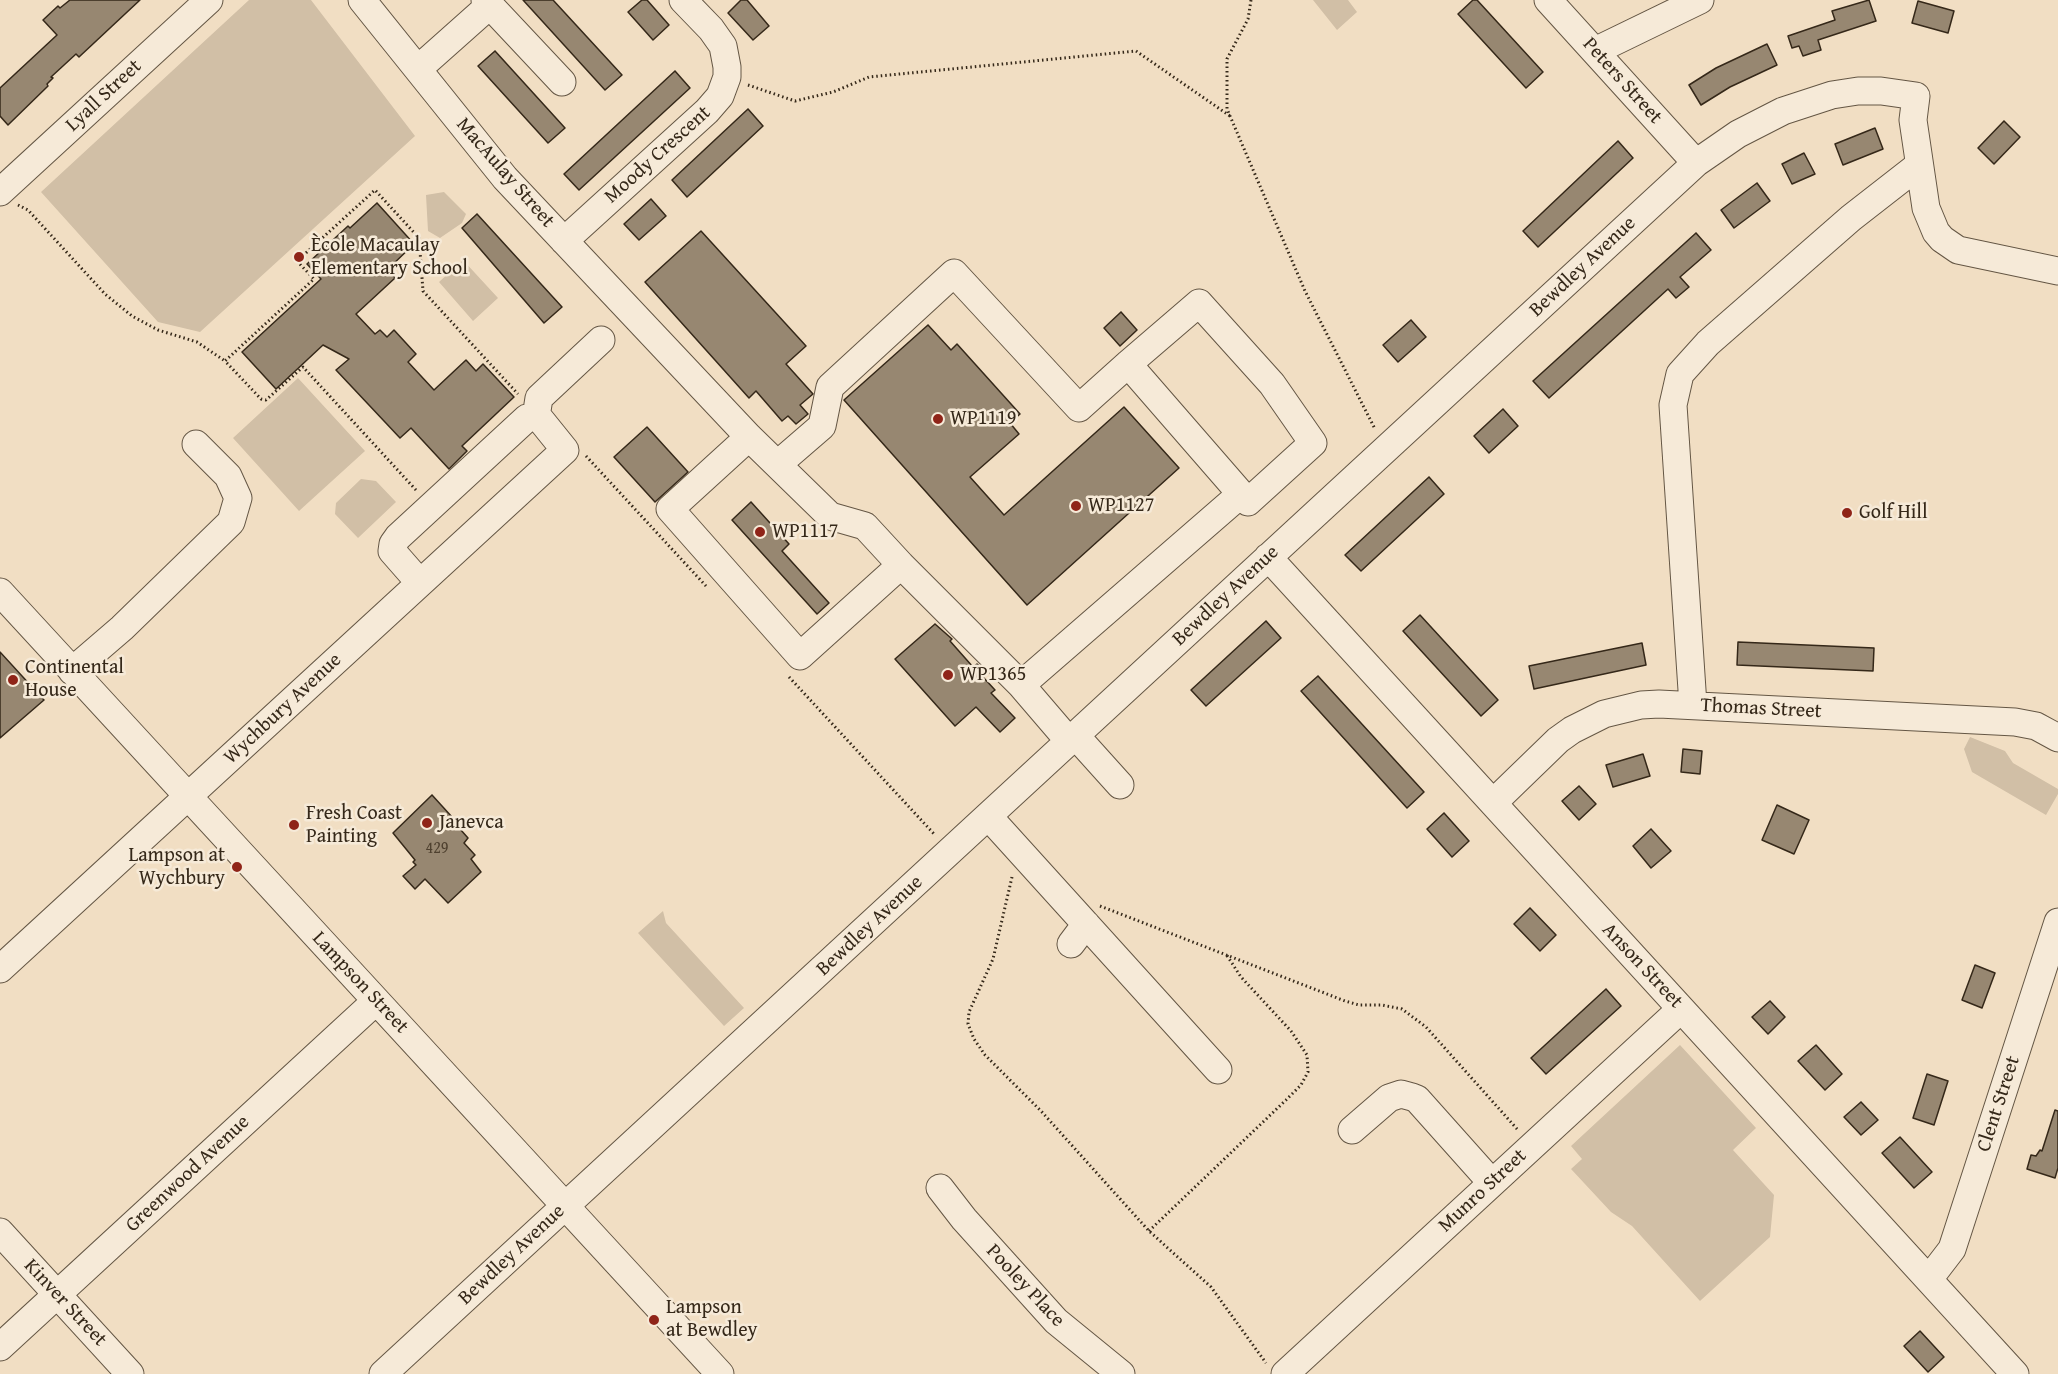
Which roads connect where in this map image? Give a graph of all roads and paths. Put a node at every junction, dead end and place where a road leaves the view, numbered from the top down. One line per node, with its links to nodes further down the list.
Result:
1 (209, 0): 15 (street, Lyall Street)
2 (362, 0): 9 (street, MacAulay Street)
3 (683, 0): 10 (street)
4 (1251, 0): 12 (path)
5 (1548, 0): 8 (street, Peters Street)
6 (1700, 0): 8 (street)
7 (487, 3): 9 (street); 11 (street)
8 (1595, 51): 13 (street, Peters Street)
9 (418, 69): 16 (street, MacAulay Street)
10 (727, 77): 12 (path); 16 (street, Moody Crescent)
11 (562, 82)
12 (1230, 116): 24 (path)
13 (1696, 163): 14 (street, Bewdley Avenue); 24 (street, Bewdley Avenue)
14 (1919, 165): 17 (street, Bewdley Avenue); 34 (street)
15 (5, 196): 19 (path)
16 (564, 241): 22 (street, MacAulay Street)
17 (2058, 272)
18 (601, 340): 21 (street)
19 (225, 361): 21 (path); 27 (path)
20 (1128, 364): 25 (street); 26 (street); 26 (street)
21 (529, 407): 30 (street); 30 (street, Wychbury Avenue)
22 (749, 437): 25 (street, MacAulay Street); 29 (street)
23 (196, 444): 32 (street)
24 (1385, 449): 28 (street, Bewdley Avenue)
25 (778, 464): 29 (street, MacAulay Street)
26 (1241, 494): 33 (street)
27 (422, 498)
28 (1268, 557): 35 (street, Bewdley Avenue); 39 (street, Anson Street)
29 (901, 565): 33 (street, MacAulay Street)
30 (420, 583): 38 (street, Wychbury Avenue)
31 (0, 592): 32 (street, Lampson Street)
32 (72, 671): 38 (street, Lampson Street)
33 (1021, 685): 35 (street, MacAulay Street)
34 (1694, 705): 36 (street, Thomas Street); 39 (street, Thomas Street)
35 (1072, 738): 37 (street, MacAulay Street); 40 (street, Bewdley Avenue)
36 (2058, 738)
37 (1120, 785)
38 (188, 796): 45 (street, Wychbury Avenue); 46 (street, Lampson Street)
39 (1492, 803): 47 (street, Anson Street)
40 (988, 816): 41 (street); 53 (street, Bewdley Avenue)
41 (1017, 848): 43 (street); 54 (path)
42 (2058, 922): 56 (street, Clent Street)
43 (1085, 925): 44 (path); 48 (street)
44 (1226, 954): 50 (path); 54 (path)
45 (0, 969)
46 (376, 1002): 53 (street, Lampson Street); 57 (street, Greenwood Avenue)
47 (1681, 1009): 50 (street, Munro Street); 56 (street, Anson Street)
48 (1218, 1070)
49 (1352, 1130): 51 (street)
50 (1532, 1146): 51 (street, Munro Street)
51 (1492, 1183): 59 (street, Munro Street)
52 (940, 1188): 63 (street, Pooley Place)
53 (565, 1207): 61 (street, Bewdley Avenue); 62 (street, Lampson Street)
54 (1149, 1231): 59 (path)
55 (0, 1232): 57 (street, Kinver Street)
56 (1929, 1279): 64 (street, Anson Street)
57 (57, 1295): 58 (street, Greenwood Avenue); 60 (street, Kinver Street)
58 (0, 1347)
59 (1276, 1369)
60 (130, 1374)
61 (383, 1374)
62 (720, 1374)
63 (1120, 1374)
64 (2015, 1374)

